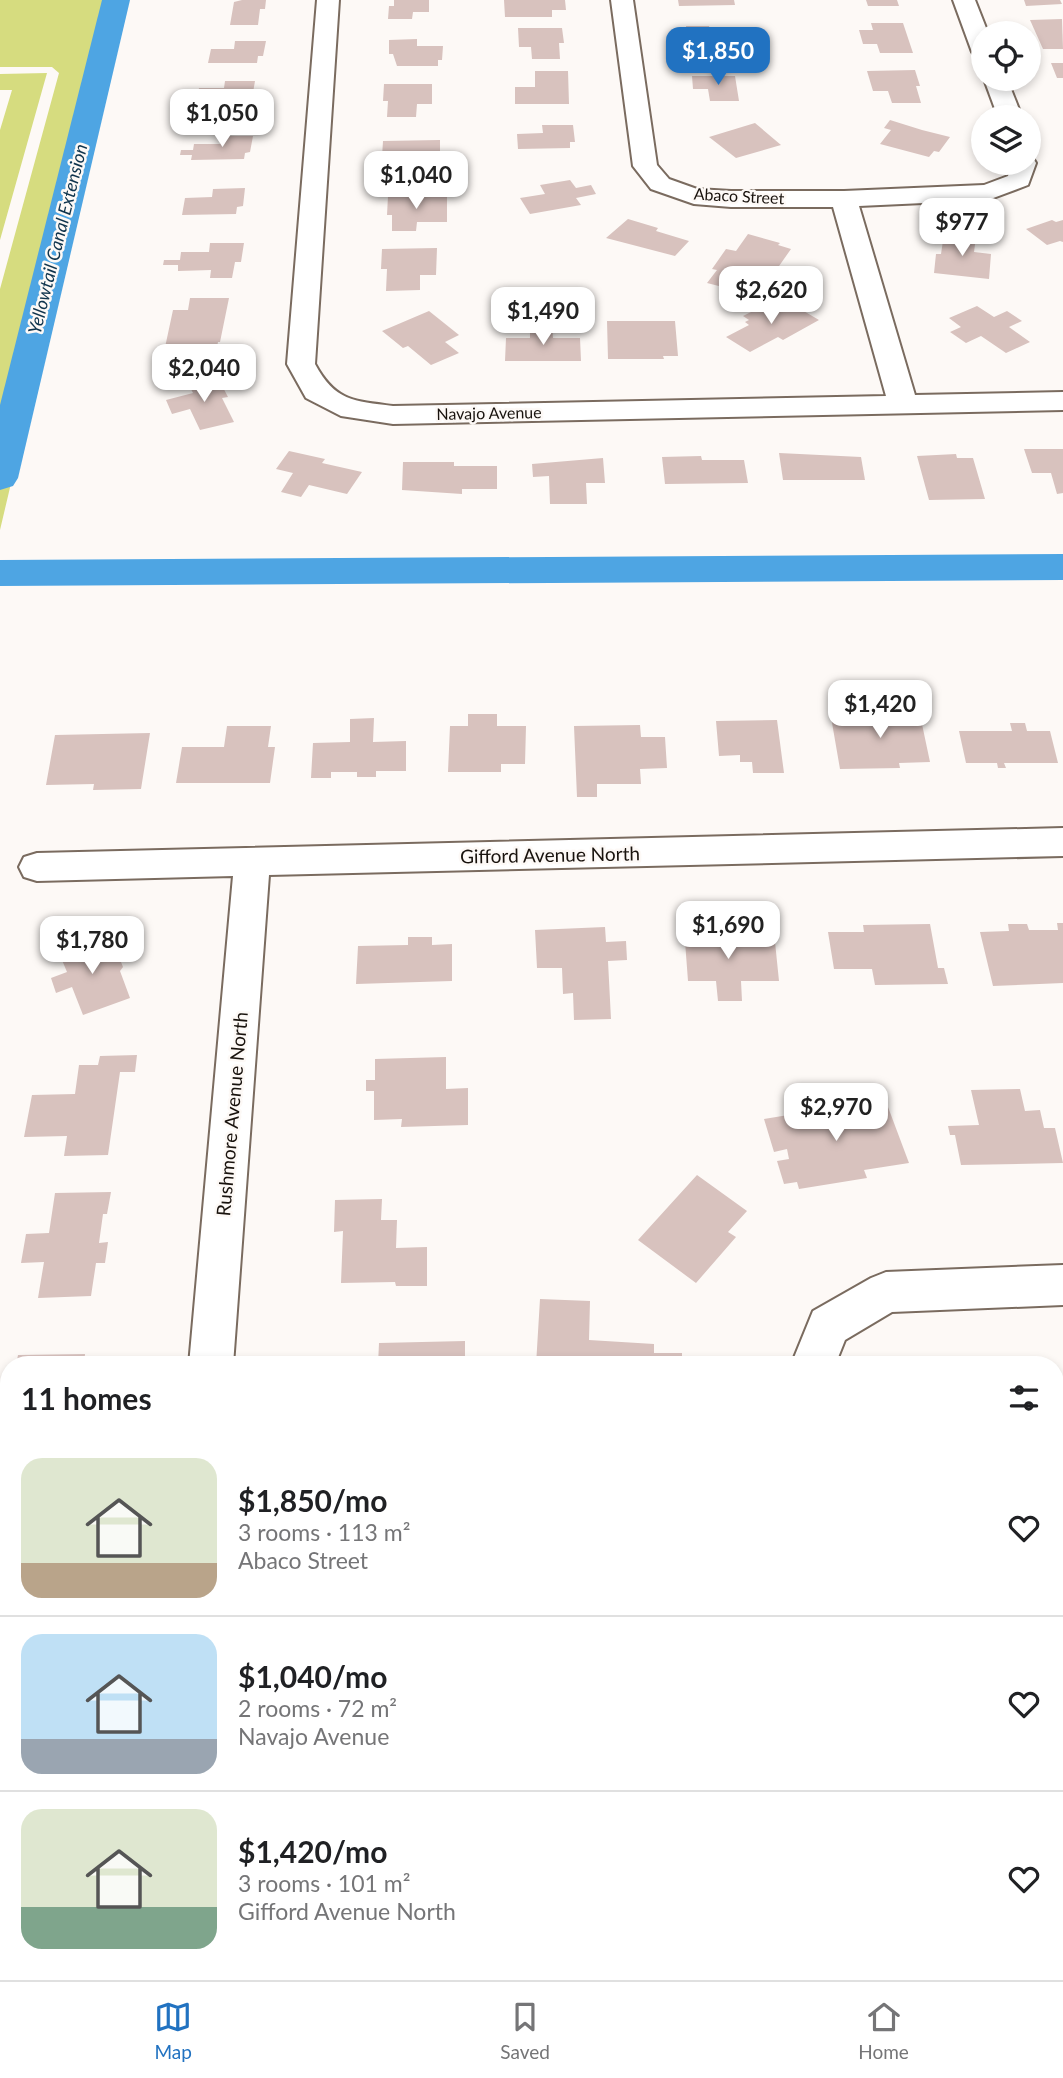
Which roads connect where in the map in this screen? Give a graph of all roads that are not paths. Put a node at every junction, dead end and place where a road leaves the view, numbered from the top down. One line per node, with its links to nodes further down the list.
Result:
1 (328, 0): 8 (street, Navajo Avenue)
2 (622, 0): 6 (street, Abaco Street)
3 (964, 0): 4 (street)
4 (972, 21)
5 (1020, 175): 6 (street, Abaco Street)
6 (844, 199): 8 (street)
7 (1063, 401): 8 (street, Navajo Avenue)
8 (903, 404)
9 (1063, 842): 10 (street, Gifford Avenue North)
10 (252, 863): 11 (street, Gifford Avenue North); 13 (street, Rushmore Avenue North)
11 (37, 867)
12 (1063, 1285): 14 (street)
13 (212, 1356)
14 (817, 1356)

